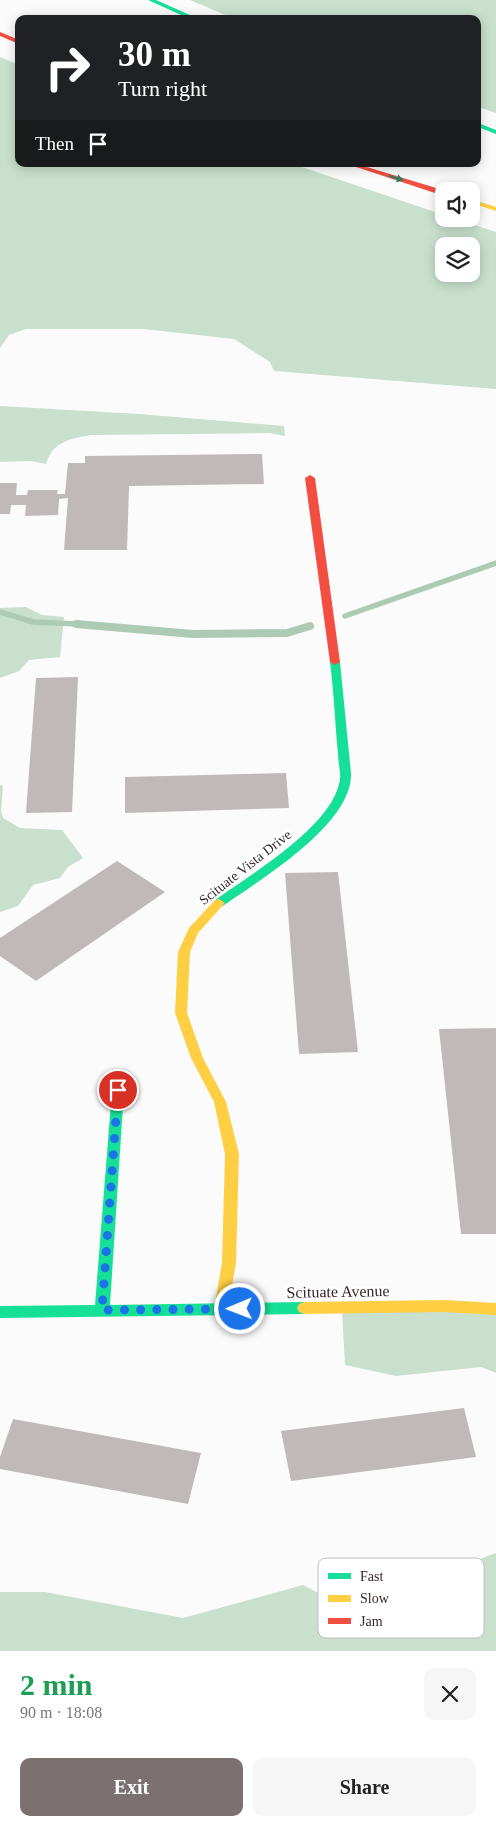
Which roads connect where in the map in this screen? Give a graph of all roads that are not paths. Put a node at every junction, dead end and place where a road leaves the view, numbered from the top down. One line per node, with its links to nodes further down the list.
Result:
1 (151, 0): 2 (main road)
2 (187, 15)
3 (0, 34): 4 (main road)
4 (15, 40)
5 (481, 126): 6 (main road)
6 (496, 132)
7 (360, 167): 8 (main road, one-way to 8)
8 (435, 190)
9 (480, 204): 10 (main road)
10 (496, 208)
11 (310, 478): 13 (main road, Scituate Vista Drive)
12 (118, 1090): 15 (main road)
13 (221, 1309): 14 (main road, Scituate Avenue); 15 (main road, Scituate Avenue)
14 (496, 1309)
15 (102, 1310): 16 (main road, Scituate Avenue)
16 (0, 1312)

